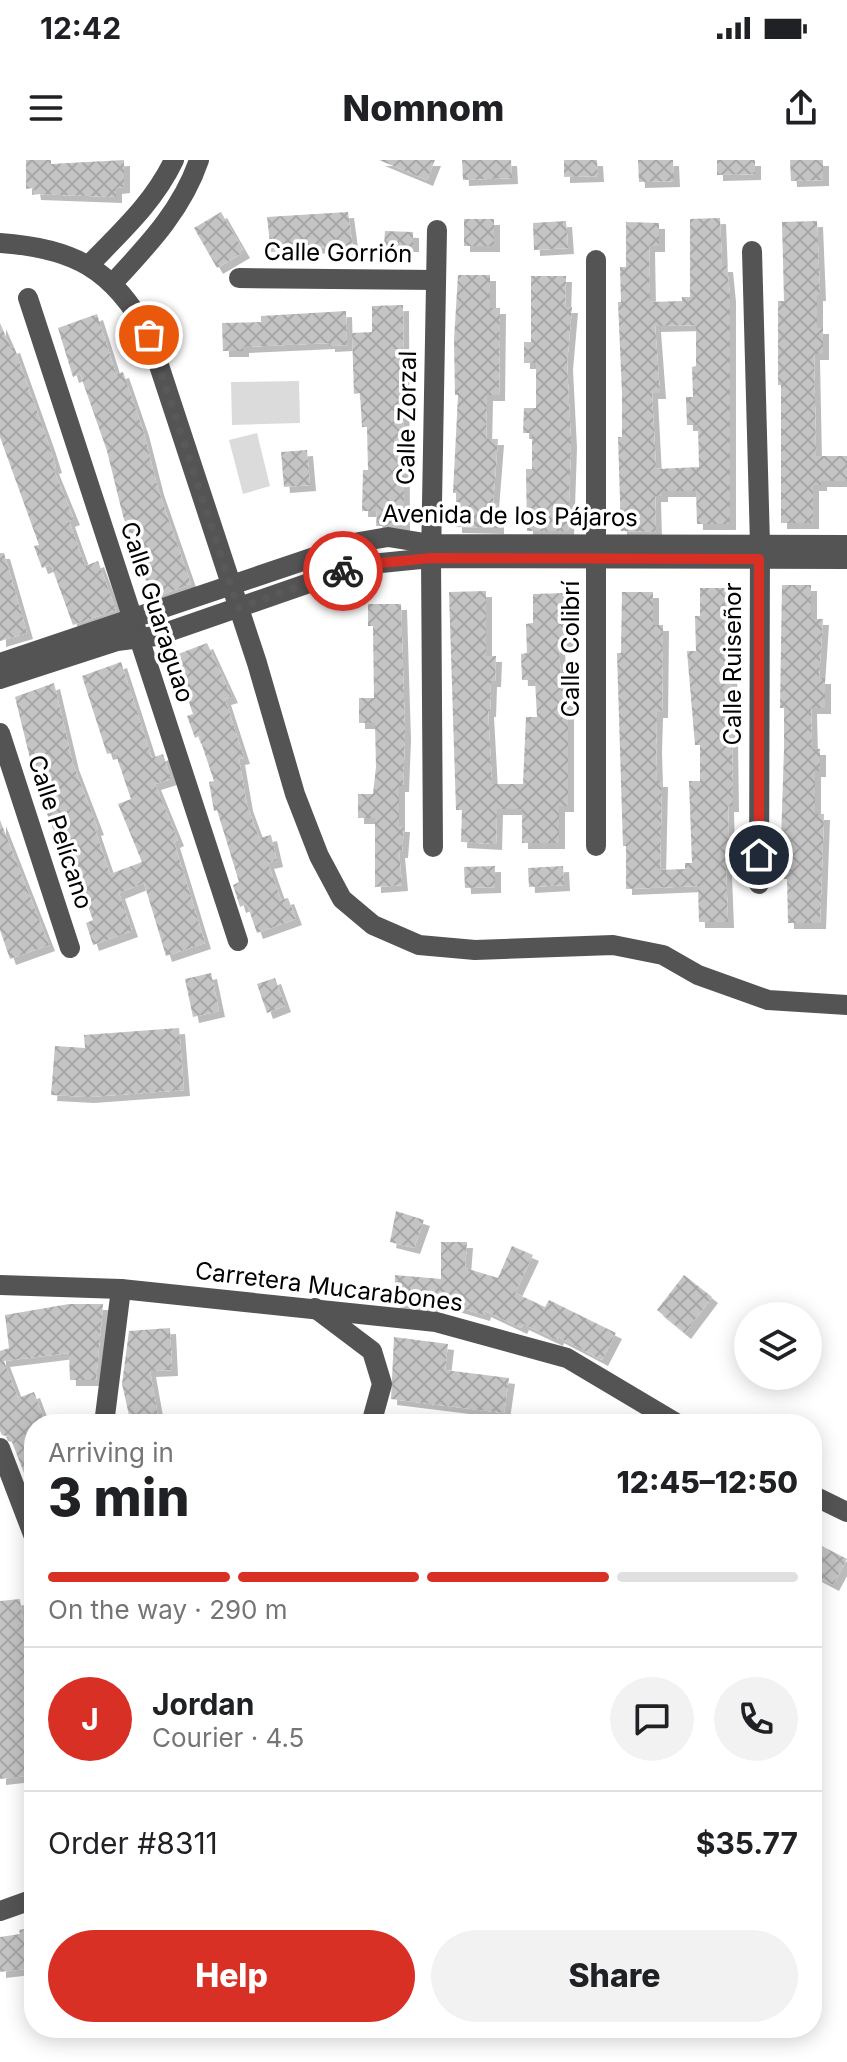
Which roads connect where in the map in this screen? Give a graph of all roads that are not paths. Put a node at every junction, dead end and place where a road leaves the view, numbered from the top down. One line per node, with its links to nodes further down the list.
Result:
1 (174, 160): 7 (street)
2 (199, 160): 10 (street)
3 (437, 230): 9 (street, Calle Zorzal)
4 (0, 243): 7 (street)
5 (752, 251): 15 (street, Calle Ruiseñor)
6 (596, 260): 14 (street, Calle Colibrí)
7 (90, 264): 10 (street)
8 (239, 278): 9 (street, Calle Gorrión)
9 (436, 280): 13 (street, Calle Zorzal)
10 (113, 283): 17 (street)
11 (28, 298): 19 (street, Calle Guaraguao)
12 (847, 545): 15 (street, Avenida de los Pájaros)
13 (431, 551): 14 (street, Avenida de los Pájaros); 17 (street, Avenida de los Pájaros); 18 (street, Avenida de los Pájaros); 24 (street, Calle Zorzal)
14 (597, 551): 15 (street, Avenida de los Pájaros); 23 (street, Calle Colibrí)
15 (759, 552): 16 (street, Avenida de los Pájaros); 25 (street, Calle Ruiseñor)
16 (847, 559)
17 (230, 586): 18 (street); 19 (street, Avenida de los Pájaros)
18 (238, 608): 19 (street, Avenida de los Pájaros); 28 (street)
19 (135, 629): 20 (street, Avenida de los Pájaros); 21 (street, Avenida de los Pájaros); 26 (street, Calle Guaraguao)
20 (0, 663)
21 (0, 679)
22 (0, 733): 27 (street, Calle Pelícano)
23 (596, 846)
24 (433, 847)
25 (759, 884)
26 (238, 941)
27 (70, 948)
28 (847, 1005)
29 (0, 1285): 30 (street, Carretera Mucarabones)
30 (121, 1289): 31 (street, Carretera Mucarabones); 32 (street)
31 (313, 1307): 33 (street); 34 (street, Carretera Mucarabones)
32 (105, 1414)
33 (374, 1414)
34 (661, 1414)
35 (0, 1448): 37 (street)
36 (822, 1500): 38 (street)
37 (24, 1511)
38 (847, 1512)
39 (24, 1903): 40 (street)
40 (0, 1911)

